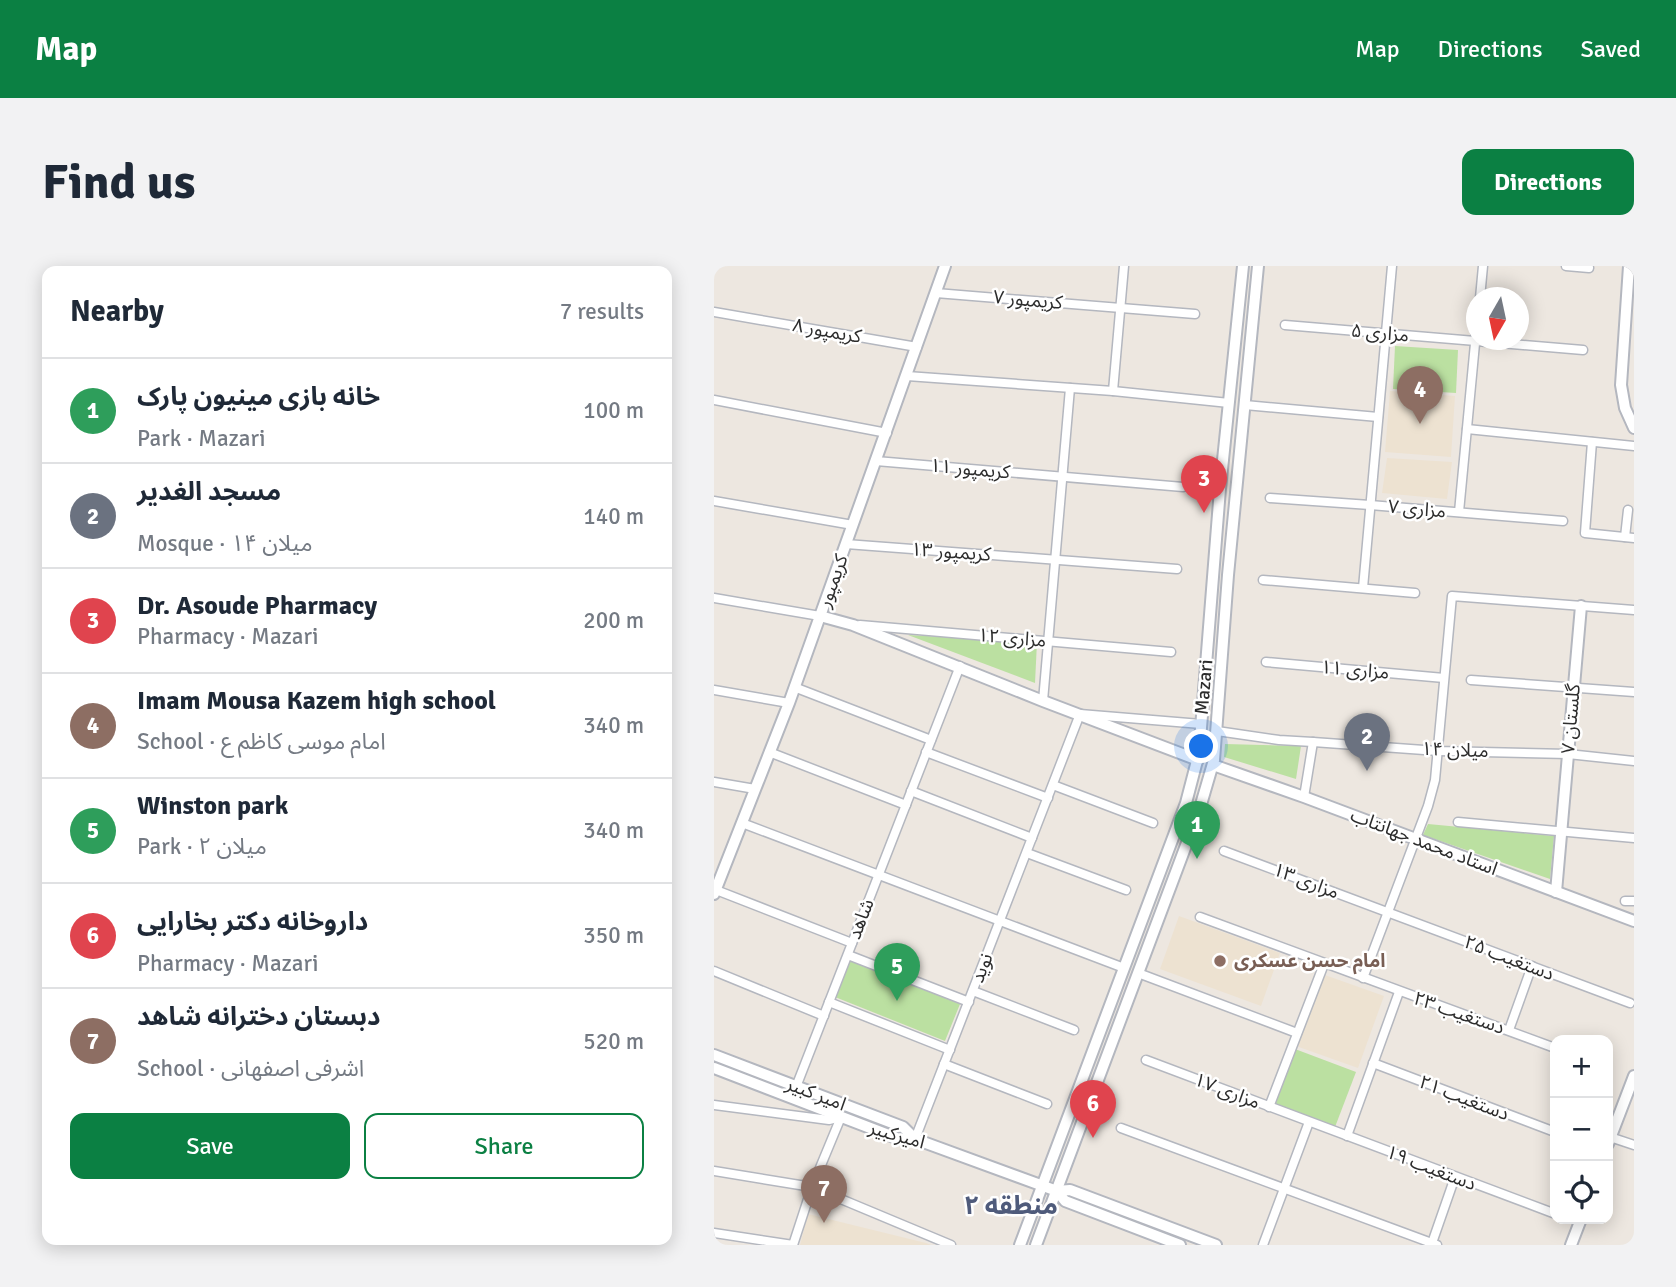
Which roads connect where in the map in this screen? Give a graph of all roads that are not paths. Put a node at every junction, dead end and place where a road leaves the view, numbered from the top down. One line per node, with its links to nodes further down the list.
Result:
1 (946, 266): 11 (street, کریمپور)
2 (1124, 266): 13 (street)
3 (1243, 266): 27 (street, Mazari)
4 (1258, 266): 28 (street, Mazari)
5 (1392, 266): 17 (street)
6 (1483, 266): 10 (street)
7 (1566, 266): 9 (street)
8 (1629, 266): 12 (street)
9 (1589, 268)
10 (1481, 287)
11 (936, 293): 13 (street, کریمپور ۷); 20 (street, کریمپور)
12 (1630, 305): 30 (street)
13 (1121, 308): 15 (street, کریمپور ۷); 25 (street)
14 (714, 312): 20 (street, کریمپور ۸)
15 (1195, 314)
16 (1285, 325): 17 (street, مزاری ۵)
17 (1385, 333): 18 (street, مزاری ۵); 29 (street)
18 (1466, 337)
19 (1529, 343): 22 (street, مزاری ۵)
20 (917, 347): 23 (street, کریمپور)
21 (1475, 350): 31 (street)
22 (1583, 350)
23 (907, 376): 24 (street); 32 (street, کریمپور)
24 (1070, 388): 25 (street); 36 (street)
25 (1113, 391): 27 (street)
26 (714, 400): 32 (street)
27 (1229, 403): 28 (street); 70 (street, Mazari)
28 (1245, 405): 29 (street); 71 (street, Mazari)
29 (1378, 417): 40 (street)
30 (1634, 428)
31 (1467, 429): 33 (street); 42 (street)
32 (887, 433): 35 (street, کریمپور)
33 (1592, 442): 34 (street); 45 (street)
34 (1634, 446)
35 (876, 461): 36 (street, کریمپور ۱۱); 44 (street, کریمپور)
36 (1063, 477): 37 (street, کریمپور ۱۱); 47 (street)
37 (1183, 487)
38 (1270, 498): 40 (street, مزاری ۷)
39 (714, 501): 44 (street)
40 (1370, 505): 42 (street, مزاری ۷); 50 (street)
41 (1628, 510): 45 (street)
42 (1459, 512): 43 (street, مزاری ۷)
43 (1563, 521)
44 (853, 525): 46 (street, کریمپور)
45 (1629, 537)
46 (846, 544): 47 (street, کریمپور ۱۳); 55 (street, کریمپور)
47 (1056, 560): 48 (street, کریمپور ۱۳); 57 (street)
48 (1177, 569)
49 (1263, 580): 50 (street)
50 (1363, 587): 51 (street)
51 (1415, 593)
52 (714, 598): 55 (street)
53 (1581, 606): 54 (street); 61 (street); 64 (street, گلستان ۷)
54 (1634, 610)
55 (820, 616): 56 (street); 63 (street, کریمپور)
56 (853, 625): 57 (street, مزاری ۱۲); 60 (street)
57 (1048, 641): 58 (street, مزاری ۱۲); 67 (street)
58 (1171, 652)
59 (1266, 662): 61 (street, مزاری ۱۱)
60 (960, 666): 67 (street); 72 (street, شاهد)
61 (1444, 678): 74 (street)
62 (1471, 680): 64 (street)
63 (794, 687): 68 (street, کریمپور); 72 (street)
64 (1574, 688): 66 (street); 77 (street, گلستان ۷)
65 (714, 690): 68 (street)
66 (1634, 692)
67 (1043, 701): 69 (street)
68 (789, 703): 75 (street, کریمپور)
69 (1080, 714): 70 (street); 78 (street); 82 (street, نوید)
70 (1201, 724): 78 (street, Mazari)
71 (1217, 731): 73 (street, میلان ۱۴); 80 (street, Mazari)
72 (931, 740): 76 (street, شاهد)
73 (1313, 743): 74 (street, میلان ۱۴); 85 (street)
74 (1438, 751): 77 (street, میلان ۱۴); 94 (street)
75 (769, 752): 83 (street, کریمپور); 87 (street)
76 (926, 752): 84 (street, شاهد); 86 (street)
77 (1568, 754): 79 (street, میلان ۱۴); 91 (street, گلستان ۷)
78 (1198, 760): 99 (street, Mazari)
79 (1634, 761)
80 (1213, 765): 85 (street, استاد محمد جهانتاب); 103 (street, Mazari)
81 (714, 782): 83 (street)
82 (1053, 785): 86 (street, نوید); 90 (street)
83 (755, 789): 89 (street, کریمپور)
84 (911, 791): 87 (street, شاهد); 92 (street)
85 (1304, 797): 94 (street, استاد محمد جهانتاب)
86 (1048, 798): 92 (street, نوید)
87 (906, 805): 98 (street, شاهد)
88 (1458, 822): 91 (street)
89 (742, 823): 97 (street, کریمپور); 98 (street)
90 (1153, 823)
91 (1562, 831): 93 (street); 102 (street, گلستان ۷)
92 (1032, 838): 96 (street, نوید)
93 (1634, 838)
94 (1415, 839): 102 (street, استاد محمد جهانتاب); 104 (street)
95 (1224, 851): 104 (street, مزاری ۱۳)
96 (1027, 853): 100 (street); 106 (street, نوید)
97 (718, 875): 101 (street, کریمپور)
98 (878, 876): 106 (street); 108 (street, شاهد)
99 (1154, 888): 103 (street); 112 (street, Mazari)
100 (1126, 890)
101 (715, 892): 108 (street)
102 (1556, 892): 107 (street, استاد محمد جهانتاب)
103 (1169, 893): 114 (street, Mazari)
104 (1388, 912): 111 (street, دستغیب ۲۵); 115 (street)
105 (1200, 917): 110 (street, دستغیب ۲۳)
106 (1000, 921): 112 (street); 116 (street, نوید)
107 (1634, 921)
108 (852, 943): 109 (street, شاهد)
109 (848, 955): 118 (street, شاهد); 119 (street)
110 (1324, 964): 115 (street, دستغیب ۲۳); 124 (street)
111 (1532, 967): 120 (street, دستغیب ۲۵); 123 (street)
112 (1124, 968): 148 (street, Mazari)
113 (714, 971): 121 (street)
114 (1138, 973): 124 (street); 151 (street, Mazari)
115 (1363, 978): 117 (street, دستغیب ۲۳)
116 (973, 991): 119 (street, نوید); 122 (street)
117 (1399, 992): 123 (street, دستغیب ۲۳); 129 (street)
118 (829, 1002): 121 (street, شاهد); 126 (street)
119 (968, 1002): 126 (street, نوید)
120 (1630, 1003)
121 (824, 1016): 133 (street, شاهد)
122 (1074, 1030)
123 (1509, 1030): 125 (street, دستغیب ۲۳)
124 (1297, 1034): 136 (street)
125 (1550, 1046)
126 (950, 1049): 130 (street, نوید)
127 (714, 1055): 133 (street, امیر کبیر)
128 (1146, 1060): 136 (street, مزاری ۱۷)
129 (1373, 1063): 140 (street, دستغیب ۲۱); 142 (street)
130 (944, 1064): 134 (street); 143 (street, نوید)
131 (714, 1068): 137 (street, امیرکبیر)
132 (1634, 1077): 141 (street)
133 (796, 1087): 143 (street, امیر کبیر)
134 (1047, 1104)
135 (714, 1105): 137 (street)
136 (1269, 1107): 138 (street, مزاری ۱۷)
137 (841, 1116): 143 (street, امیرکبیر); 149 (street)
138 (1309, 1122): 142 (street, دستغیب ۱۹); 150 (street)
139 (1121, 1128): 150 (street)
140 (1550, 1130)
141 (1613, 1130)
142 (1347, 1136): 147 (street, دستغیب ۱۹)
143 (915, 1139): 148 (street, امیرکبیر)
144 (1613, 1141): 145 (street)
145 (1634, 1145)
146 (714, 1171): 149 (street)
147 (1455, 1177): 152 (street, دستغیب ۱۹); 155 (street)
148 (1042, 1185): 151 (street); 158 (street, Mazari)
149 (812, 1187): 156 (street); 157 (street)
150 (1284, 1189): 155 (street); 162 (street)
151 (1057, 1191): 159 (street, Mazari); 160 (street); 161 (street)
152 (1550, 1212)
153 (1579, 1224): 163 (street)
154 (718, 1234): 156 (street)
155 (1434, 1244)
156 (793, 1245)
157 (951, 1245)
158 (1020, 1245)
159 (1036, 1245)
160 (1180, 1245)
161 (1216, 1245)
162 (1263, 1245)
163 (1571, 1245)

